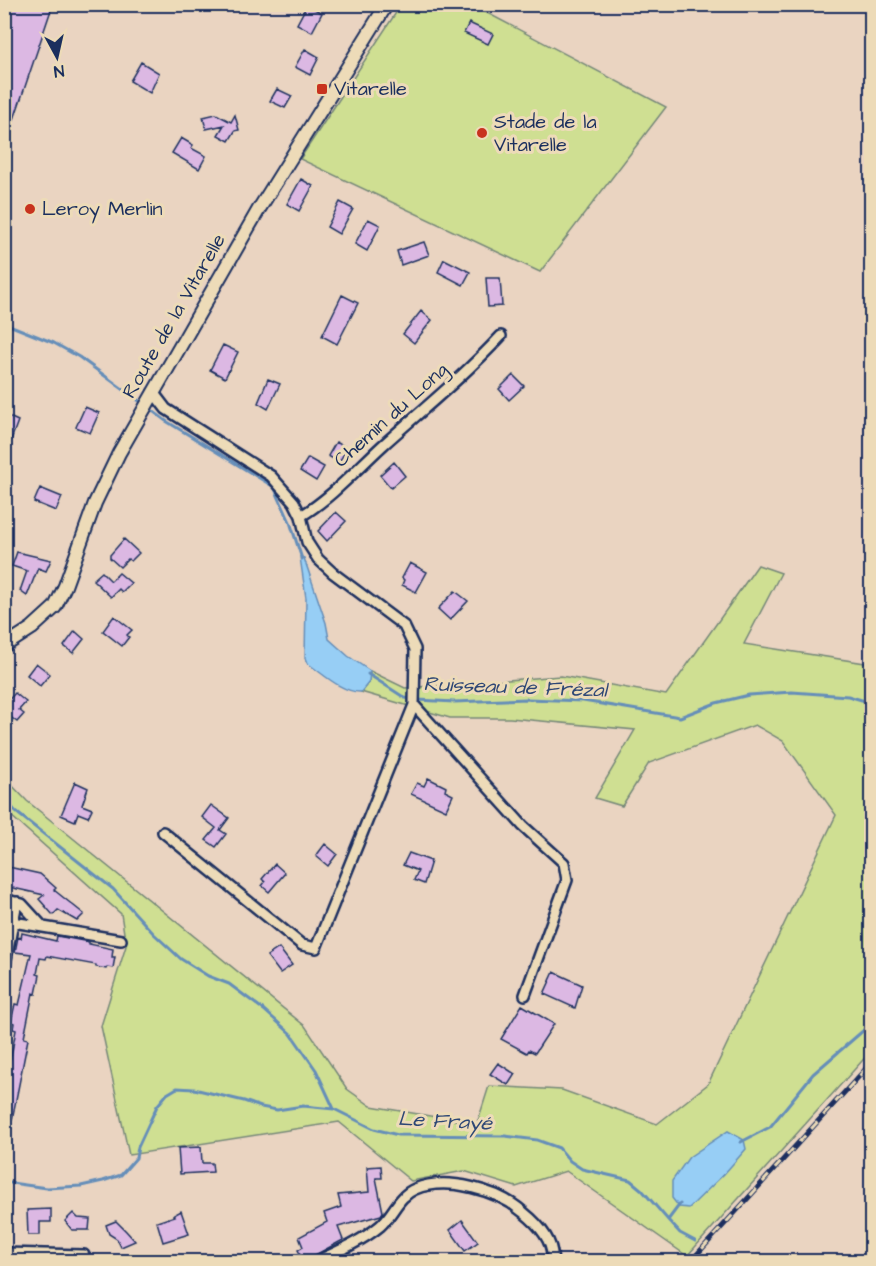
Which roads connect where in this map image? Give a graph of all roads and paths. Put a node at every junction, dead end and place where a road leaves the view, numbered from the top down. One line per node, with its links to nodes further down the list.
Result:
1 (387, 4): 3 (street, Route de la Vitarelle)
2 (501, 336): 4 (street, Chemin du Long)
3 (151, 395): 4 (street); 5 (street, Route de la Vitarelle)
4 (301, 516): 6 (street)
5 (4, 646)
6 (414, 705): 7 (street); 14 (street)
7 (163, 832)
8 (4, 899): 9 (street)
9 (17, 902): 10 (street); 11 (street)
10 (13, 922): 11 (street); 13 (street)
11 (43, 927): 12 (street)
12 (121, 940)
13 (4, 970)
14 (525, 995)
15 (4, 1253): 16 (street)
16 (83, 1262)
17 (315, 1262): 18 (street)
18 (552, 1262)

